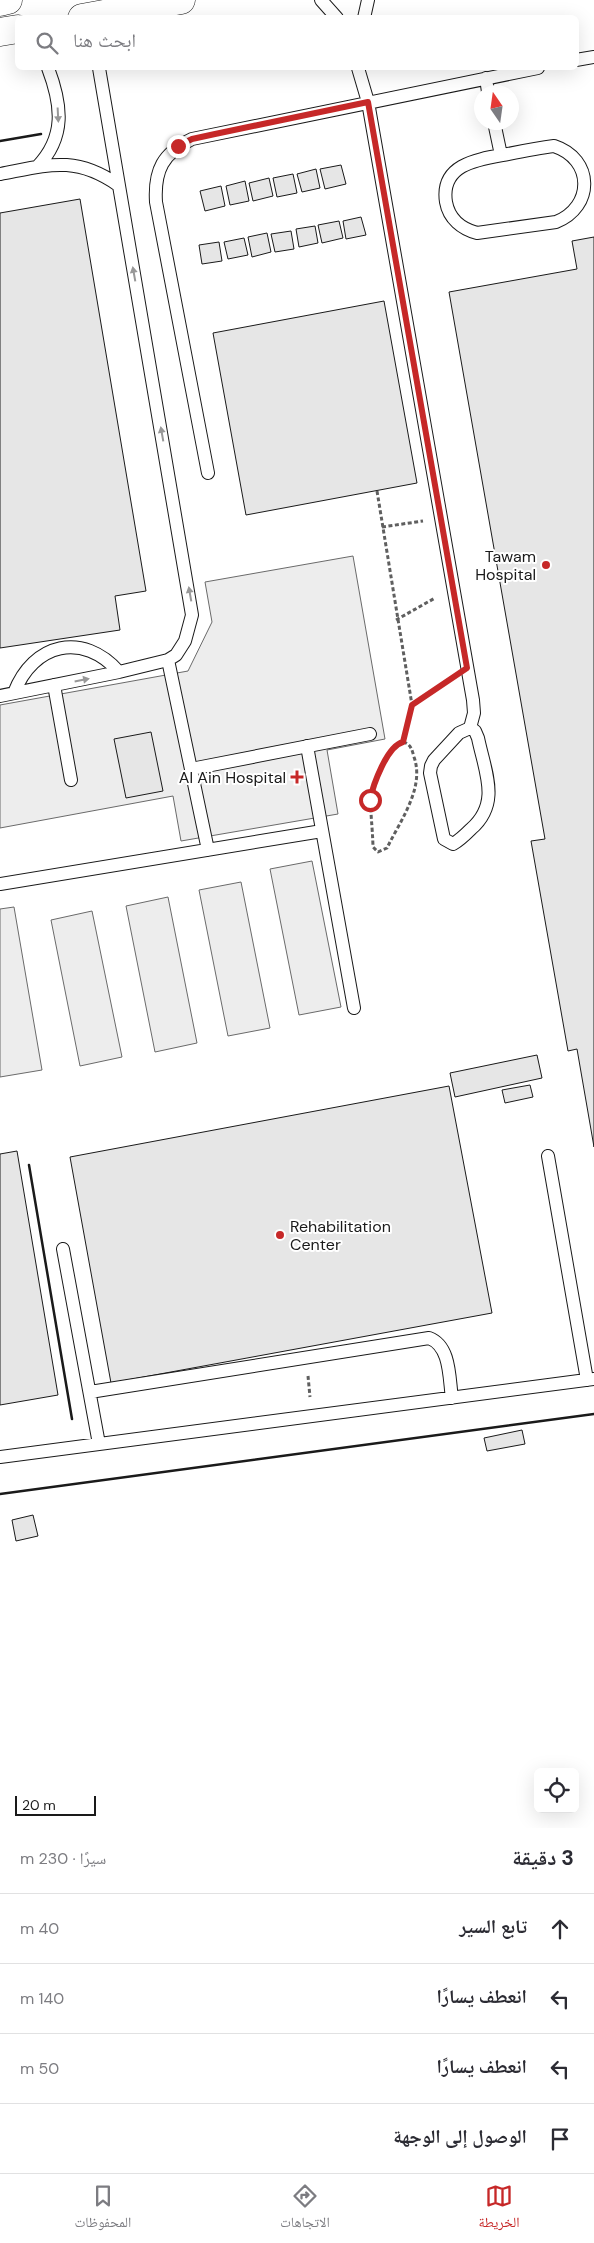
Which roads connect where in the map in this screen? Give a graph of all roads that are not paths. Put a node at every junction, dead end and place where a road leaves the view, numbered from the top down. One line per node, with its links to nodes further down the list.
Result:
1 (8, 0): 5 (main road)
2 (181, 0): 6 (main road)
3 (321, 0): 7 (lane)
4 (368, 0): 8 (lane)
5 (0, 2)
6 (112, 15)
7 (334, 15)
8 (365, 15)
9 (15, 30): 10 (main road)
10 (0, 32)
11 (594, 57): 12 (lane)
12 (579, 60)
13 (49, 70): 24 (lane, one-way to 24)
14 (99, 70): 26 (lane)
15 (359, 70): 19 (lane)
16 (367, 70): 19 (lane)
17 (528, 70): 18 (lane)
18 (486, 78): 20 (lane); 21 (lane)
19 (364, 83): 21 (lane)
20 (487, 85)
21 (368, 102): 27 (lane); 33 (lane)
22 (495, 130): 23 (lane)
23 (500, 155): 23 (lane)
24 (37, 167): 25 (lane); 26 (lane)
25 (0, 174)
26 (118, 185): 28 (lane, one-way to 26)
27 (208, 472)
28 (168, 660): 29 (lane); 36 (lane)
29 (119, 672): 30 (lane, one-way to 29); 31 (lane)
30 (54, 685): 31 (lane); 37 (lane)
31 (14, 693): 32 (lane)
32 (0, 696)
33 (470, 728): 33 (lane)
34 (370, 734): 35 (lane)
35 (307, 746): 36 (lane); 38 (lane)
36 (191, 769): 39 (lane)
37 (71, 780)
38 (322, 831): 39 (lane); 41 (lane)
39 (208, 850): 40 (lane)
40 (0, 884)
41 (354, 1008)
42 (548, 1156): 44 (lane)
43 (63, 1249): 45 (lane)
44 (590, 1380): 46 (lane)
45 (90, 1392): 46 (lane); 47 (lane)
46 (452, 1398): 47 (lane)
47 (99, 1444): 48 (lane)
48 (0, 1457)

